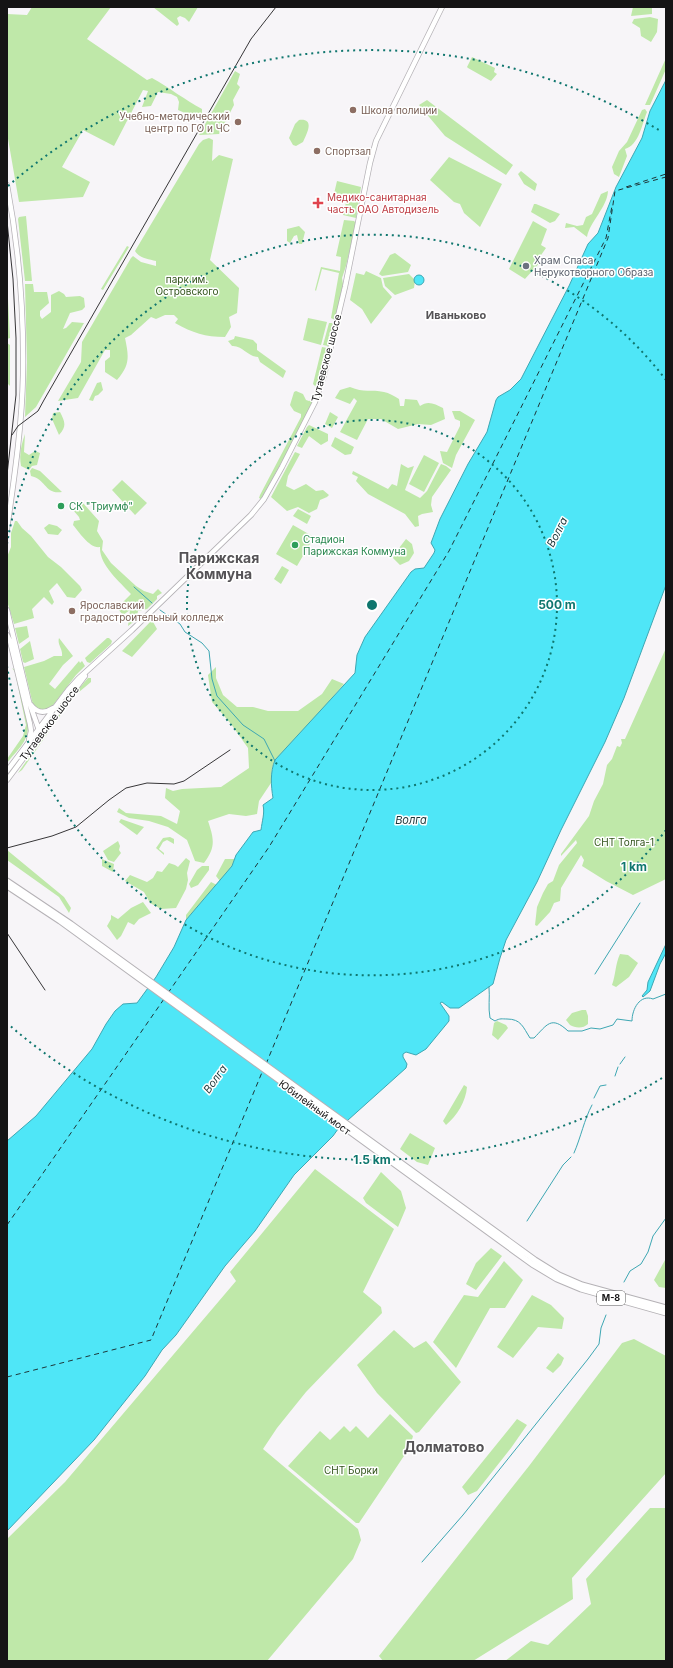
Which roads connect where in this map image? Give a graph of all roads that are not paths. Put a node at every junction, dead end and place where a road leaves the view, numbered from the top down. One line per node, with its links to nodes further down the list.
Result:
1 (442, 7): 8 (main road, Тутаевское шоссе)
2 (7, 185): 3 (main road)
3 (7, 529)
4 (7, 612): 6 (main road)
5 (7, 635): 6 (main road)
6 (12, 640): 7 (main road)
7 (18, 664): 9 (main road); 13 (main road)
8 (86, 673): 10 (main road, Тутаевское шоссе); 12 (main road, Тутаевское шоссе)
9 (29, 702): 10 (main road); 11 (main road)
10 (54, 708): 11 (main road, Тутаевское шоссе)
11 (39, 728): 12 (main road); 13 (main road, Тутаевское шоссе)
12 (36, 740): 15 (main road, Тутаевское шоссе)
13 (29, 742): 14 (main road, Тутаевское шоссе)
14 (7, 771)
15 (7, 780)
16 (7, 881): 18 (highway)
17 (7, 886): 18 (highway)
18 (75, 930): 19 (highway, Юбилейный мост)
19 (558, 1277): 20 (highway, М-8); 21 (highway, М-8)
20 (666, 1308)
21 (666, 1313)

